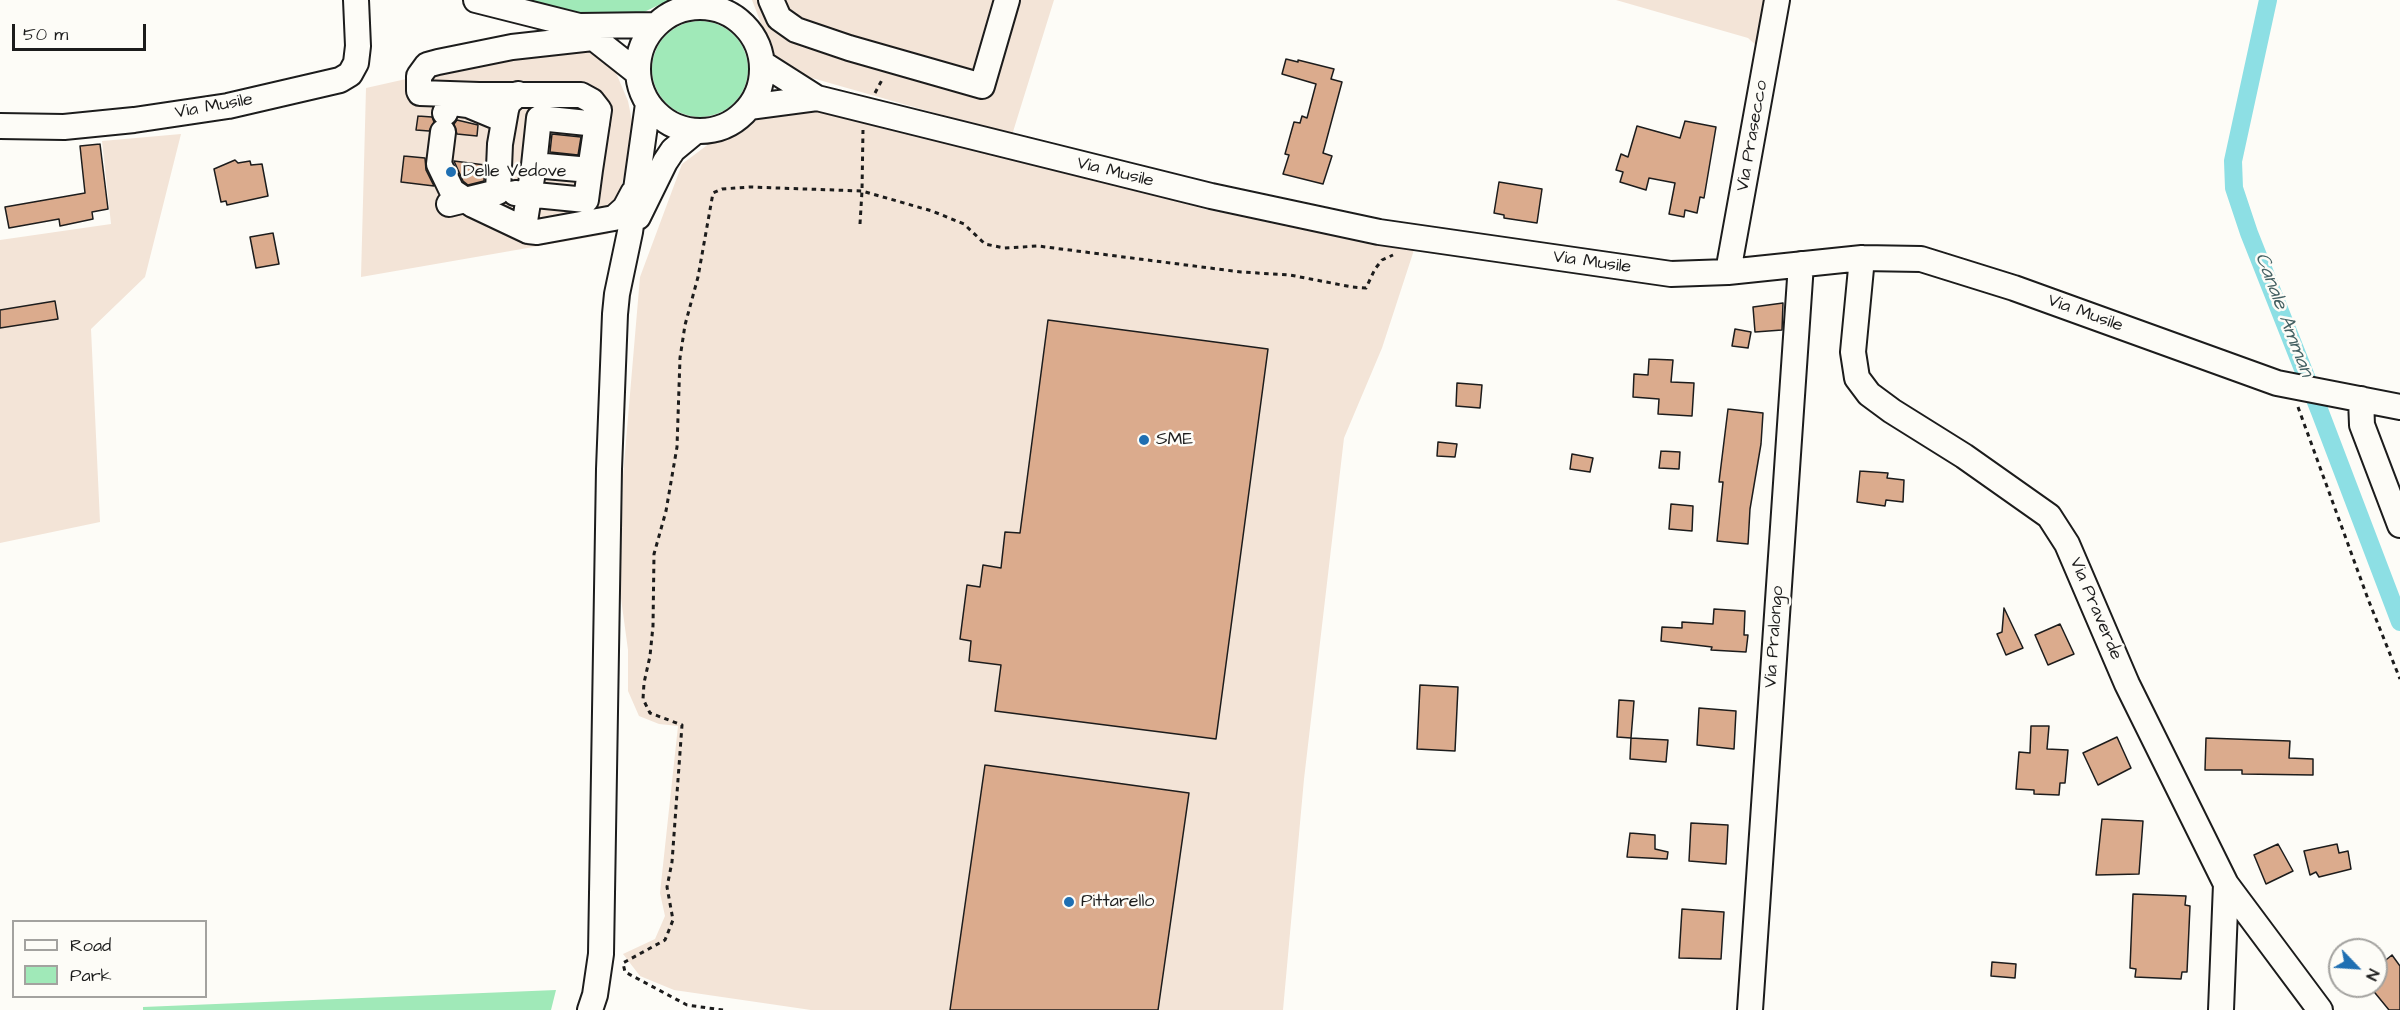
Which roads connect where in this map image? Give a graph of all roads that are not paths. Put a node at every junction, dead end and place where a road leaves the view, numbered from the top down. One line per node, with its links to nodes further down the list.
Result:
1 (356, 0): 16 (street, Via Musile)
2 (476, 0): 7 (street)
3 (771, 0): 4 (street)
4 (1007, 0)
5 (1770, 1): 27 (street, Via Prasecco)
6 (656, 25): 7 (street); 8 (street); 9 (street)
7 (586, 32): 9 (street); 14 (street)
8 (762, 63): 11 (street); 13 (street)
9 (638, 73): 12 (street)
10 (518, 94): 14 (street); 15 (street); 18 (street)
11 (817, 98): 13 (street); 27 (street, Via Musile)
12 (648, 104): 17 (street); 20 (street)
13 (749, 108): 17 (street)
14 (445, 114): 15 (street); 22 (street)
15 (504, 120): 21 (street)
16 (0, 126)
17 (696, 131): 24 (street)
18 (593, 154): 19 (street); 19 (street); 19 (street)
19 (534, 165): 21 (street); 23 (street)
20 (634, 191): 23 (street); 24 (street)
21 (498, 192): 22 (street)
22 (457, 202): 23 (street)
23 (528, 231)
24 (630, 232): 32 (street)
25 (1862, 258): 26 (street, Via Musile); 28 (street, Via Musile); 31 (street, Via Praverde)
26 (1801, 264): 27 (street, Via Musile); 33 (street, Via Pralongo)
27 (1728, 272)
28 (2353, 398): 29 (street, Via Musile); 30 (street)
29 (2400, 407)
30 (2400, 525)
31 (2226, 884): 34 (street); 35 (street, Via Praverde)
32 (590, 1010)
33 (1750, 1010)
34 (2222, 1010)
35 (2320, 1010)

